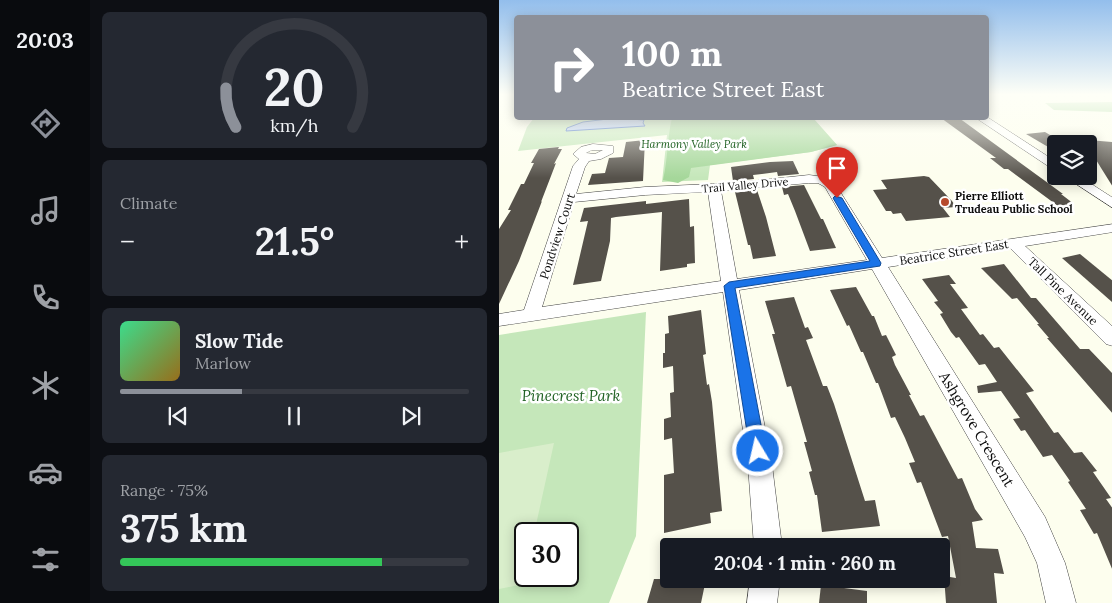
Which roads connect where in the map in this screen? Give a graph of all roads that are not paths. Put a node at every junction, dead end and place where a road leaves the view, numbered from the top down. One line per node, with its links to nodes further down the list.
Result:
1 (987, 122): 3 (street)
2 (586, 158): 6 (street, Pondview Court)
3 (1047, 161)
4 (1084, 185): 7 (street)
5 (714, 189): 6 (street, Trail Valley Drive); 10 (street, Trail Valley Drive); 11 (street)
6 (569, 199): 12 (street, Pondview Court)
7 (1112, 204)
8 (1112, 228): 9 (street, Beatrice Street East)
9 (1013, 243): 10 (street, Beatrice Street East); 14 (street, Tall Pine Avenue)
10 (876, 263): 11 (street, Beatrice Street East); 18 (street, Ashgrove Crescent)
11 (729, 286): 12 (street, Beatrice Street East); 15 (street)
12 (531, 315): 13 (street, Beatrice Street East)
13 (499, 320)
14 (1112, 339)
15 (767, 538)
16 (764, 588): 17 (street)
17 (762, 603)
18 (1061, 603)

